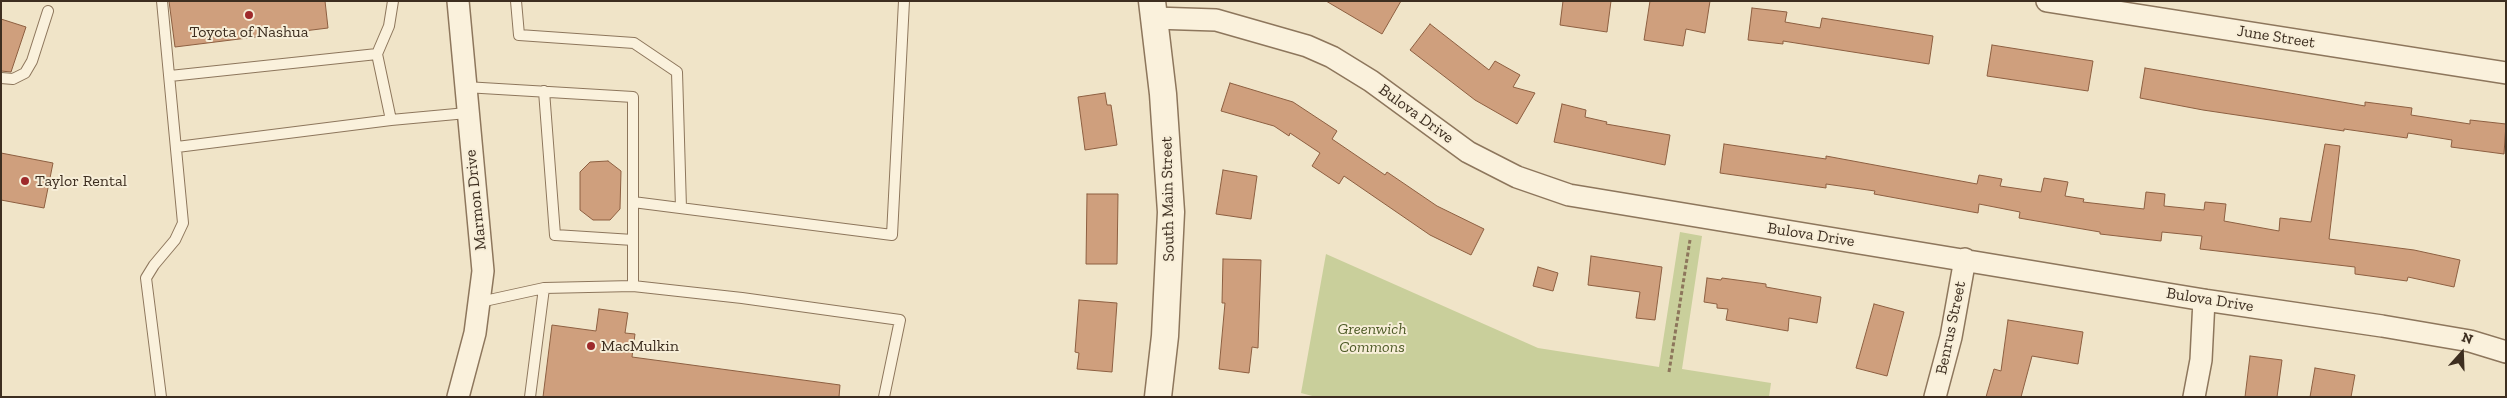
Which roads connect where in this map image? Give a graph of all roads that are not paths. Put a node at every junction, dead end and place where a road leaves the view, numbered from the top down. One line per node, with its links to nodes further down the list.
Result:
1 (162, 1): 11 (lane)
2 (392, 1): 9 (lane)
3 (458, 1): 13 (street, Marmon Drive)
4 (516, 1): 19 (lane)
5 (904, 1): 19 (lane)
6 (2047, 1): 10 (street, June Street)
7 (1153, 10): 21 (street, Bulova Drive); 31 (street, South Main Street)
8 (48, 11): 12 (lane)
9 (377, 54): 11 (lane); 16 (lane)
10 (2506, 73)
11 (170, 76): 17 (lane)
12 (1, 78)
13 (464, 87): 14 (lane); 15 (street, Marmon Drive)
14 (544, 91): 18 (lane); 20 (lane)
15 (467, 113): 16 (lane); 25 (street, Marmon Drive)
16 (391, 120): 17 (lane)
17 (177, 147): 27 (lane)
18 (633, 202): 19 (lane); 20 (lane)
19 (681, 208)
20 (633, 240): 22 (lane)
21 (1965, 259): 24 (street, Bulova Drive); 32 (street, Benrus Street)
22 (632, 286): 23 (lane); 30 (lane)
23 (544, 288): 25 (lane); 29 (lane)
24 (2204, 300): 26 (street, Bulova Drive); 33 (street)
25 (480, 302): 28 (street, Marmon Drive)
26 (2506, 352)
27 (161, 397)
28 (458, 397)
29 (530, 397)
30 (884, 397)
31 (1158, 397)
32 (1935, 397)
33 (2194, 397)

